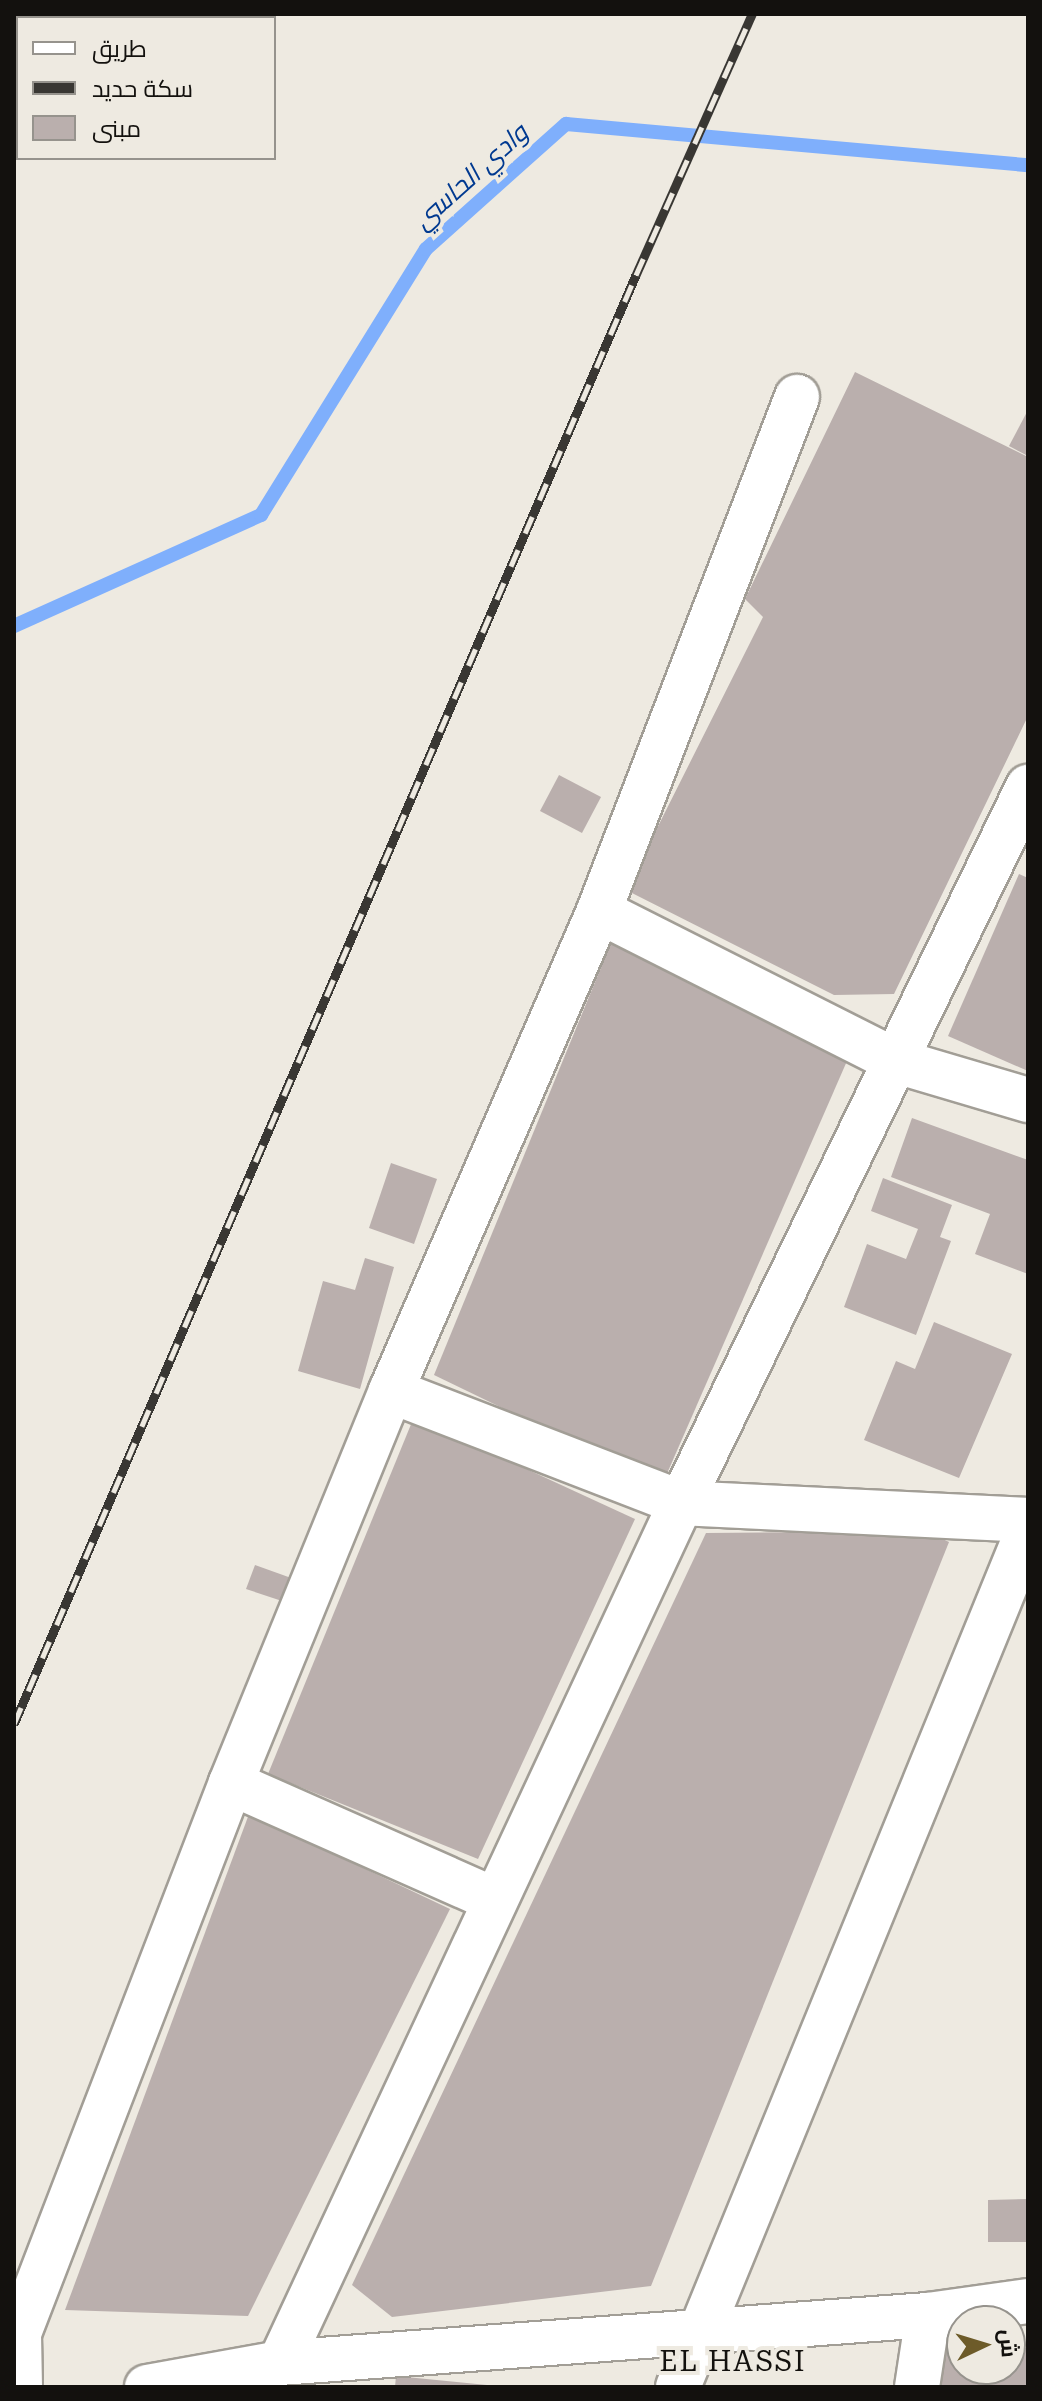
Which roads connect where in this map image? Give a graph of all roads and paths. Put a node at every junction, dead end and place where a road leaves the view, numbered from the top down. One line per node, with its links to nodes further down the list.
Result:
1 (797, 397): 3 (street)
2 (1028, 787): 4 (street)
3 (599, 911): 4 (street); 6 (street)
4 (896, 1061): 5 (street); 7 (street)
5 (1028, 1100)
6 (391, 1391): 7 (street); 10 (street)
7 (681, 1503): 8 (street); 11 (street)
8 (1028, 1520)
9 (1028, 1530): 14 (street)
10 (231, 1783): 11 (street); 17 (street)
11 (495, 1900): 15 (street)
12 (1028, 2301): 13 (street)
13 (928, 2315): 14 (street); 20 (street)
14 (697, 2332): 16 (street); 19 (street)
15 (280, 2363): 16 (street); 18 (street)
16 (374, 2372)
17 (20, 2387)
18 (147, 2387)
19 (678, 2387)
20 (917, 2387)

